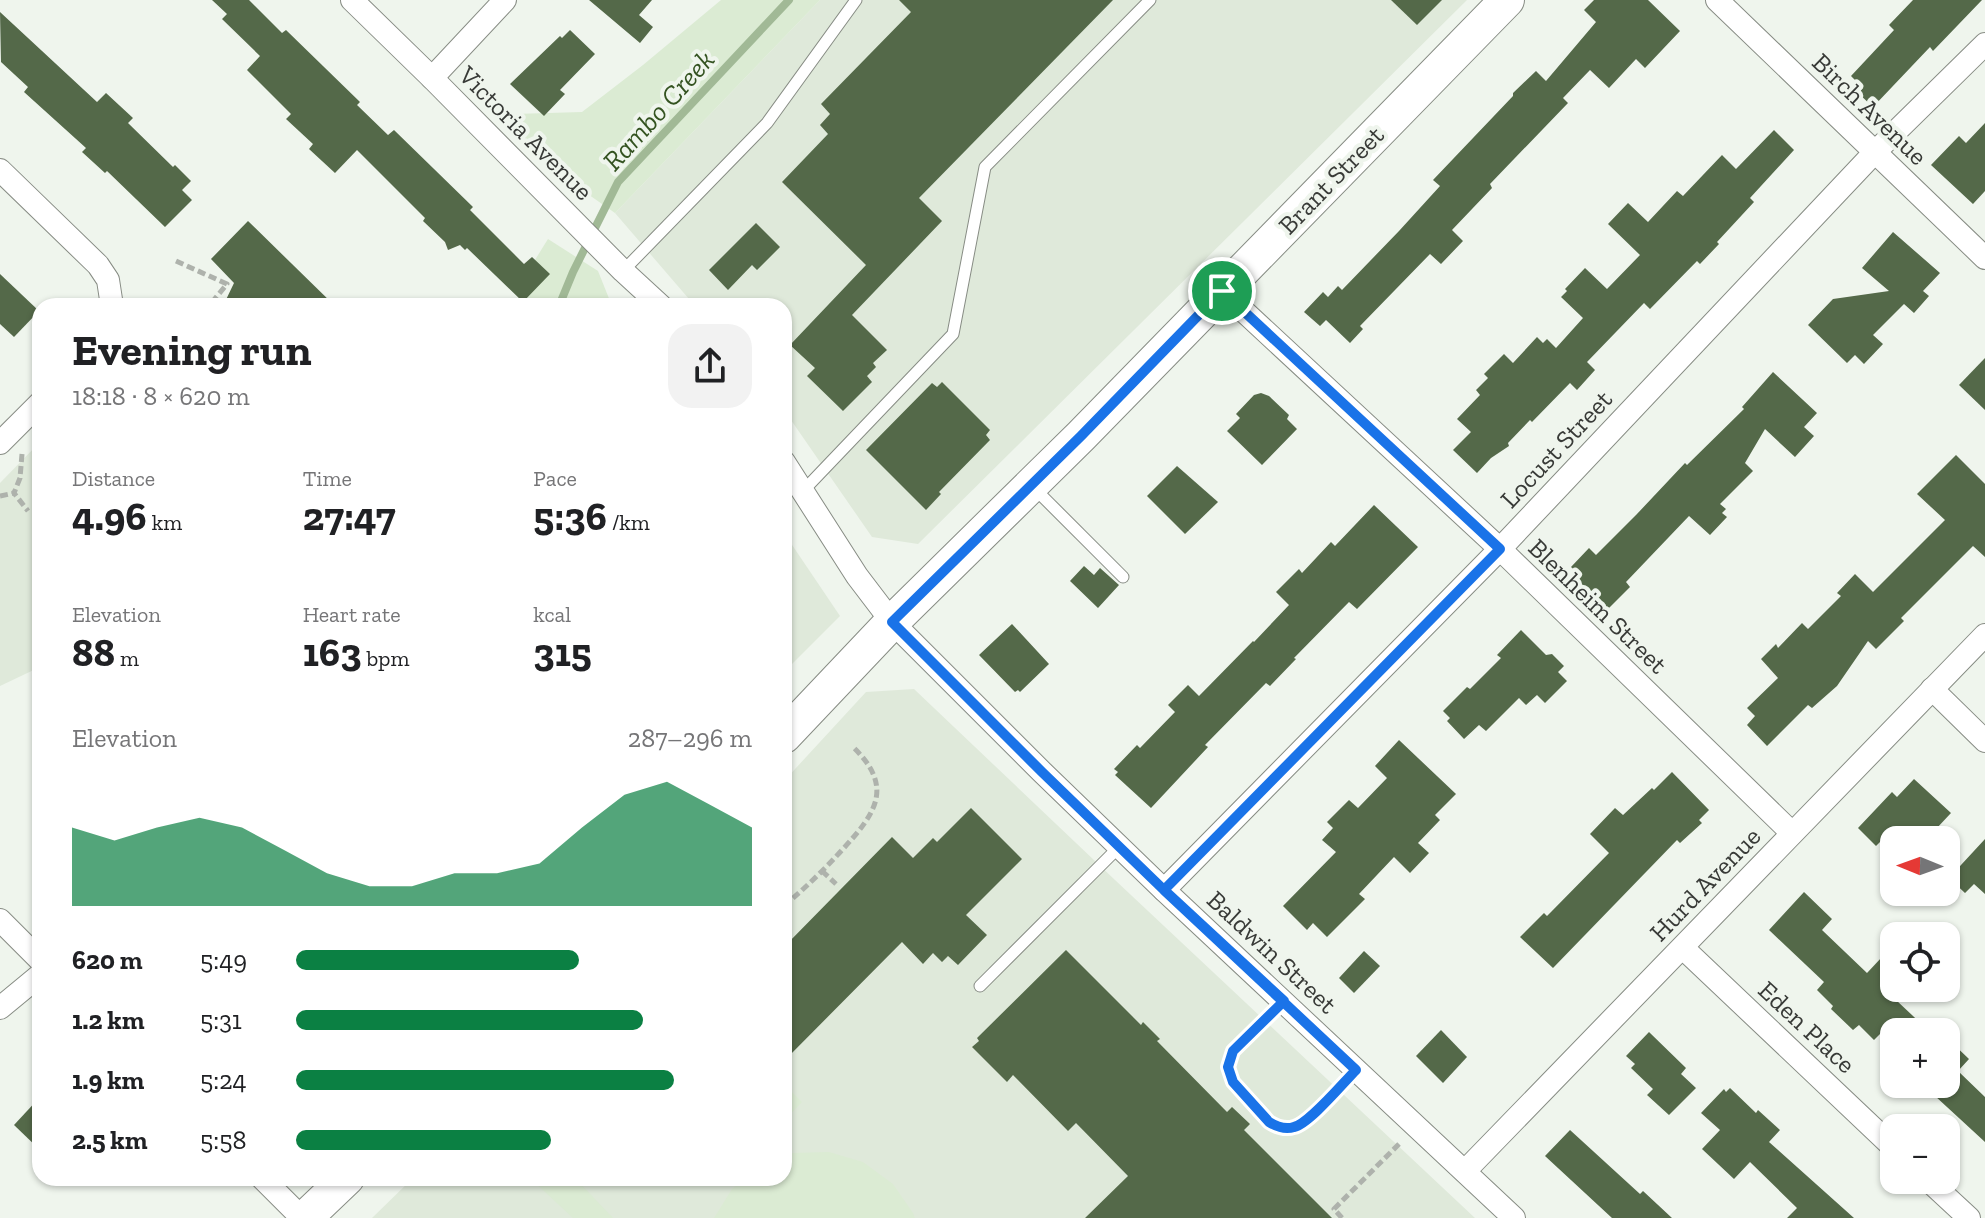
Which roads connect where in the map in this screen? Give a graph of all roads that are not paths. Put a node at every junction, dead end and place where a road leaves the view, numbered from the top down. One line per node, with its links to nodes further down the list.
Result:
1 (352, 0): 8 (street, Victoria Avenue)
2 (505, 0): 8 (street)
3 (856, 0): 12 (lane)
4 (1150, 0): 20 (lane)
5 (1507, 0): 13 (main road, Brant Street)
6 (1717, 0): 9 (street, Birch Avenue)
7 (1985, 44): 9 (street, Locust Street)
8 (432, 78): 12 (street, Victoria Avenue)
9 (1874, 153): 11 (street, Birch Avenue); 21 (street, Locust Street)
10 (0, 170): 14 (street)
11 (1985, 258)
12 (616, 264): 15 (street, Victoria Avenue)
13 (1222, 291): 19 (main road, Brant Street); 21 (street, Blenheim Street)
14 (111, 298)
15 (652, 298)
16 (32, 411): 17 (street)
17 (0, 443)
18 (792, 474): 20 (street)
19 (1031, 485): 22 (lane); 23 (main road, Brant Street)
20 (803, 491): 23 (street)
21 (1500, 549): 28 (street, Blenheim Street); 30 (street, Locust Street)
22 (1123, 577)
23 (892, 622): 26 (main road, Brant Street); 29 (street, Baldwin Street)
24 (1985, 635): 25 (street, Hurd Avenue)
25 (1932, 689): 27 (street); 28 (street, Hurd Avenue)
26 (792, 728)
27 (1985, 741)
28 (1792, 833): 32 (street, Hurd Avenue)
29 (1120, 846): 30 (street, Baldwin Street); 35 (lane)
30 (1164, 890): 38 (street, Baldwin Street)
31 (0, 920): 33 (street)
32 (1683, 948): 37 (street, Eden Place); 38 (street, Hurd Avenue)
33 (32, 952)
34 (32, 982): 36 (street)
35 (980, 986)
36 (0, 1008)
37 (1880, 1135)
38 (1465, 1171): 43 (street, Baldwin Street)
39 (270, 1186): 42 (street)
40 (338, 1186): 42 (main road)
41 (1943, 1194): 44 (street)
42 (304, 1218)
43 (1514, 1218)
44 (1969, 1218)

